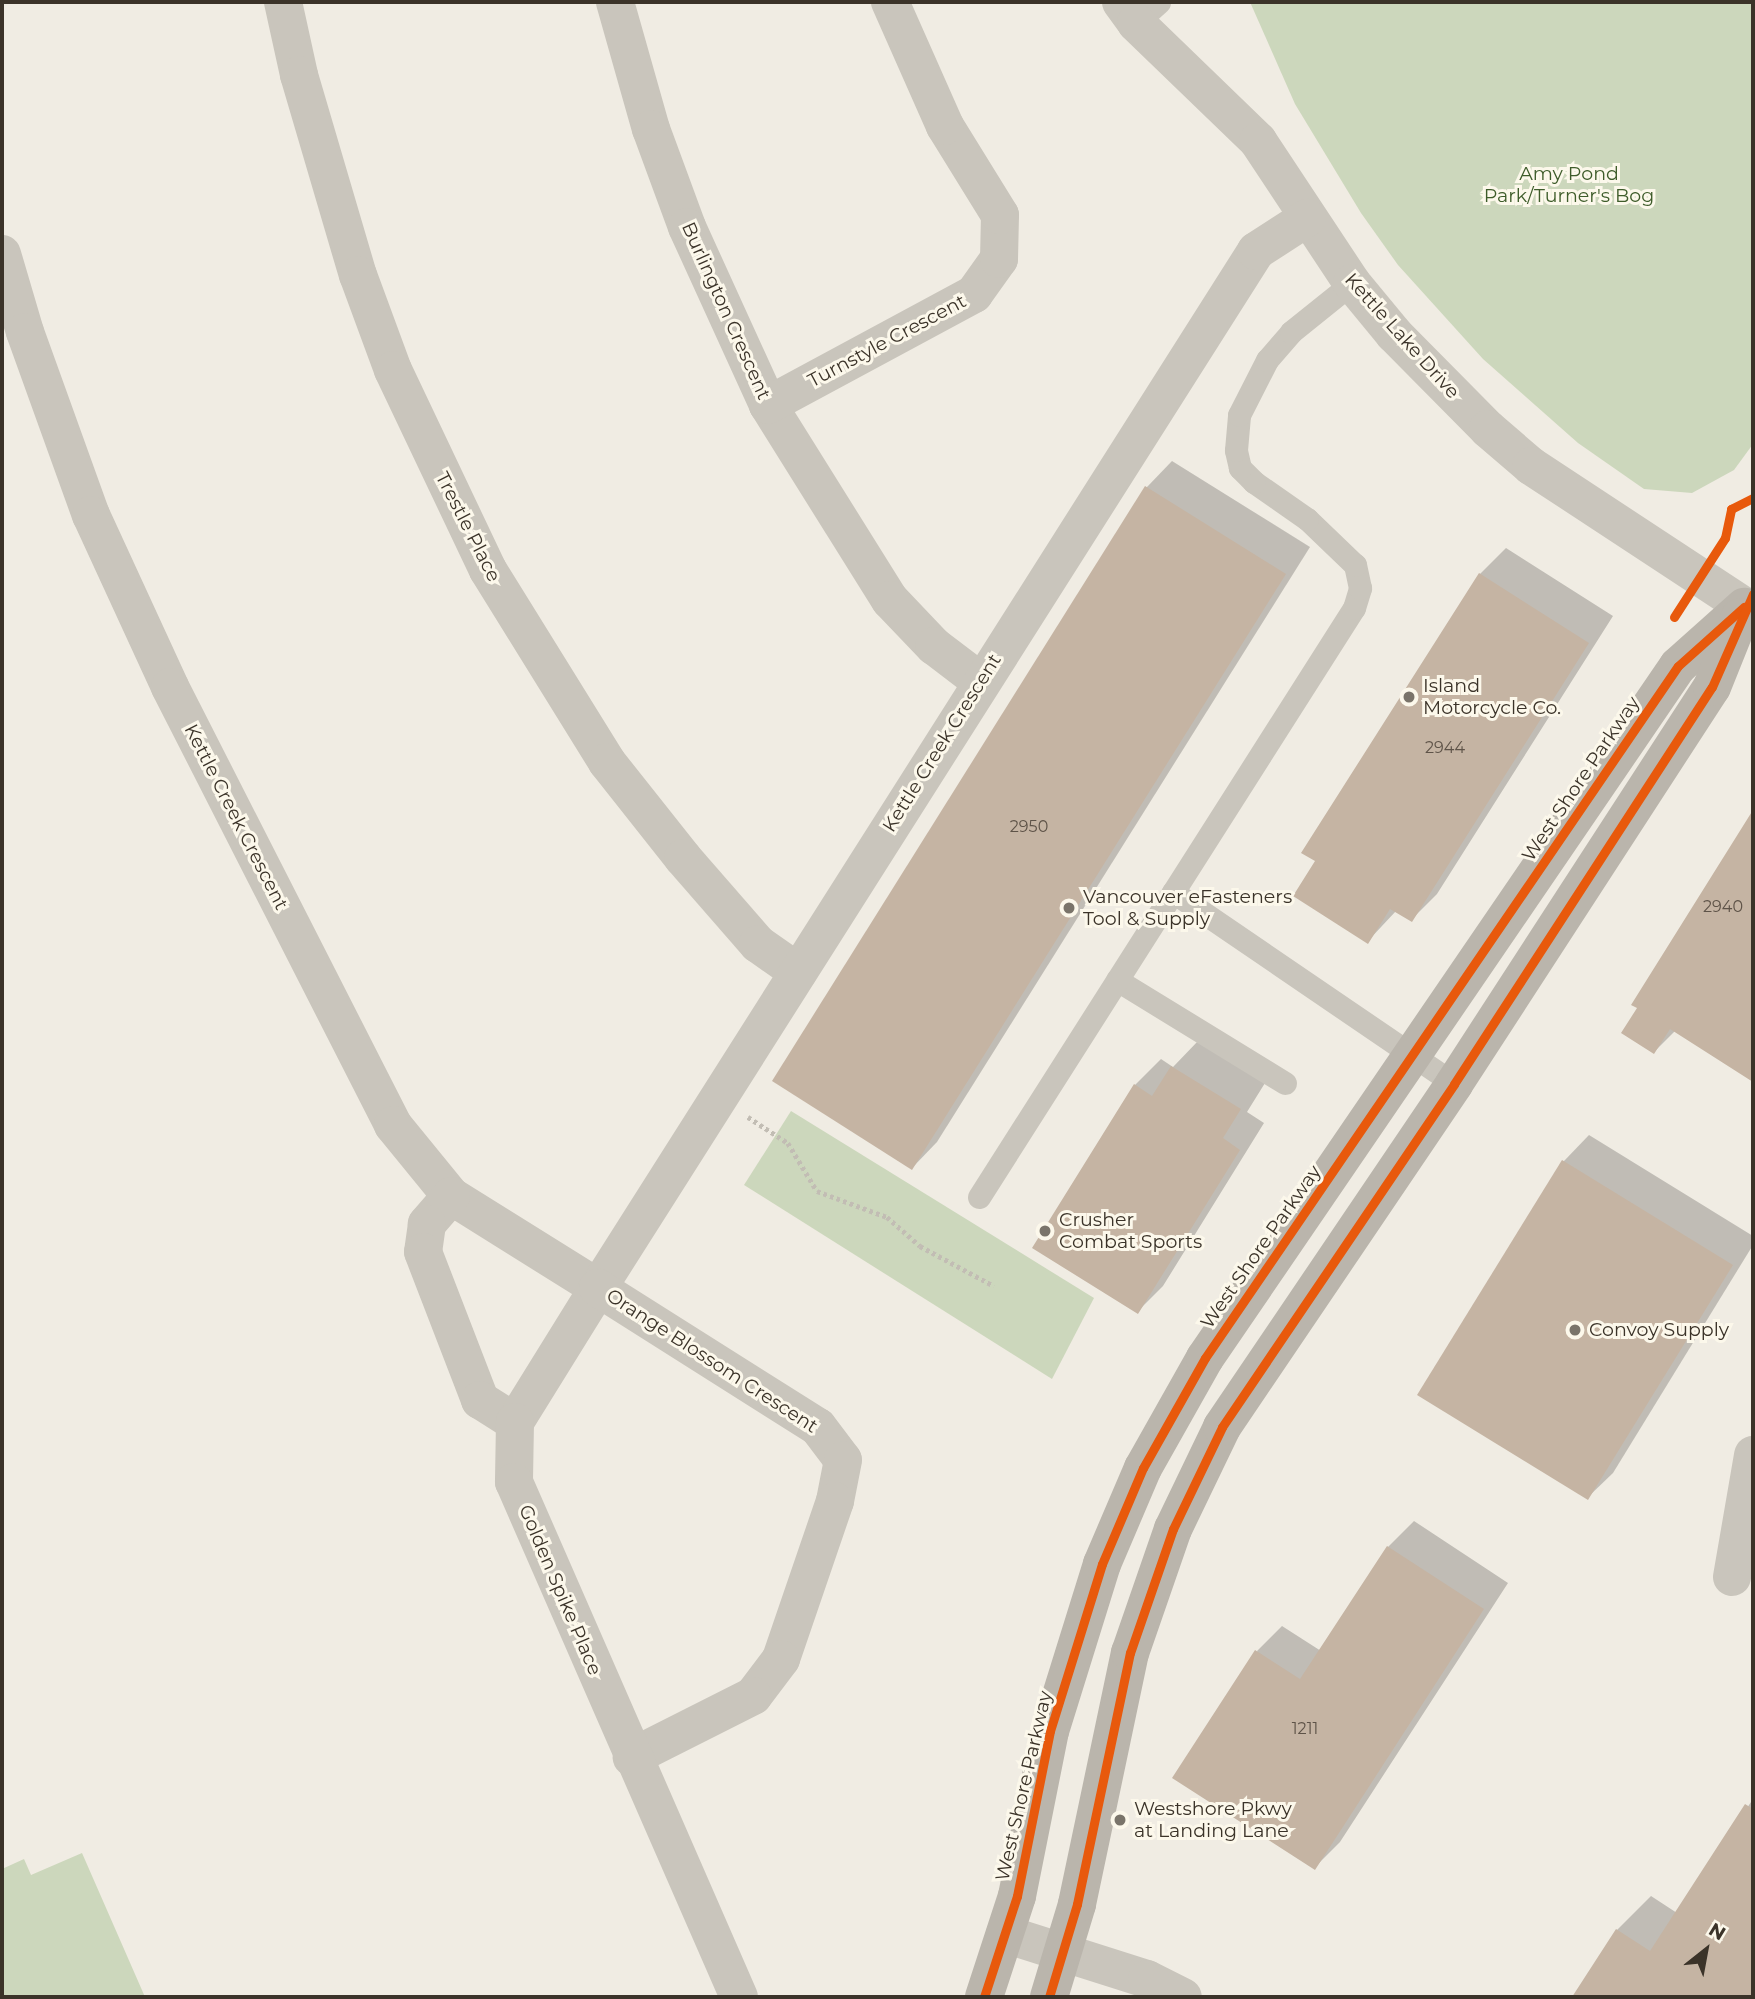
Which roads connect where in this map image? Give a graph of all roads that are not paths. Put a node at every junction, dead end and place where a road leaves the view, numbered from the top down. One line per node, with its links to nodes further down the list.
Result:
1 (283, 2): 12 (street, Trestle Place)
2 (615, 2): 8 (street, Burlington Crescent)
3 (890, 2): 8 (street, Turnstyle Crescent)
4 (1139, 9): 5 (street, Kettle Lake Drive)
5 (1307, 218): 7 (street, Kettle Lake Drive); 10 (street, Kettle Creek Crescent)
6 (2, 254): 17 (street, Kettle Creek Crescent)
7 (1352, 283): 9 (street, Kettle Lake Drive); 11 (lane)
8 (768, 404): 10 (street, Burlington Crescent)
9 (1750, 604): 14 (main road, West Shore Parkway); 16 (main road)
10 (980, 681): 12 (street, Kettle Creek Crescent)
11 (1173, 892): 13 (lane); 14 (lane)
12 (798, 972): 19 (street, Kettle Creek Crescent)
13 (1117, 980): 15 (lane); 18 (lane)
14 (1414, 1058): 16 (lane); 24 (main road, West Shore Parkway)
15 (1285, 1083)
16 (1454, 1084): 25 (main road)
17 (451, 1196): 19 (street, Kettle Creek Crescent); 20 (street)
18 (979, 1197)
19 (598, 1287): 20 (street, Kettle Creek Crescent); 23 (street, Orange Blossom Crescent)
20 (515, 1422): 23 (street, Golden Spike Place)
21 (1753, 1455): 22 (street)
22 (1732, 1577)
23 (632, 1756): 26 (street, Golden Spike Place)
24 (1005, 1934): 25 (street); 27 (main road, West Shore Parkway)
25 (1062, 1953): 28 (main road); 29 (street)
26 (739, 1997)
27 (984, 1997)
28 (1049, 1997)
29 (1183, 1997)

